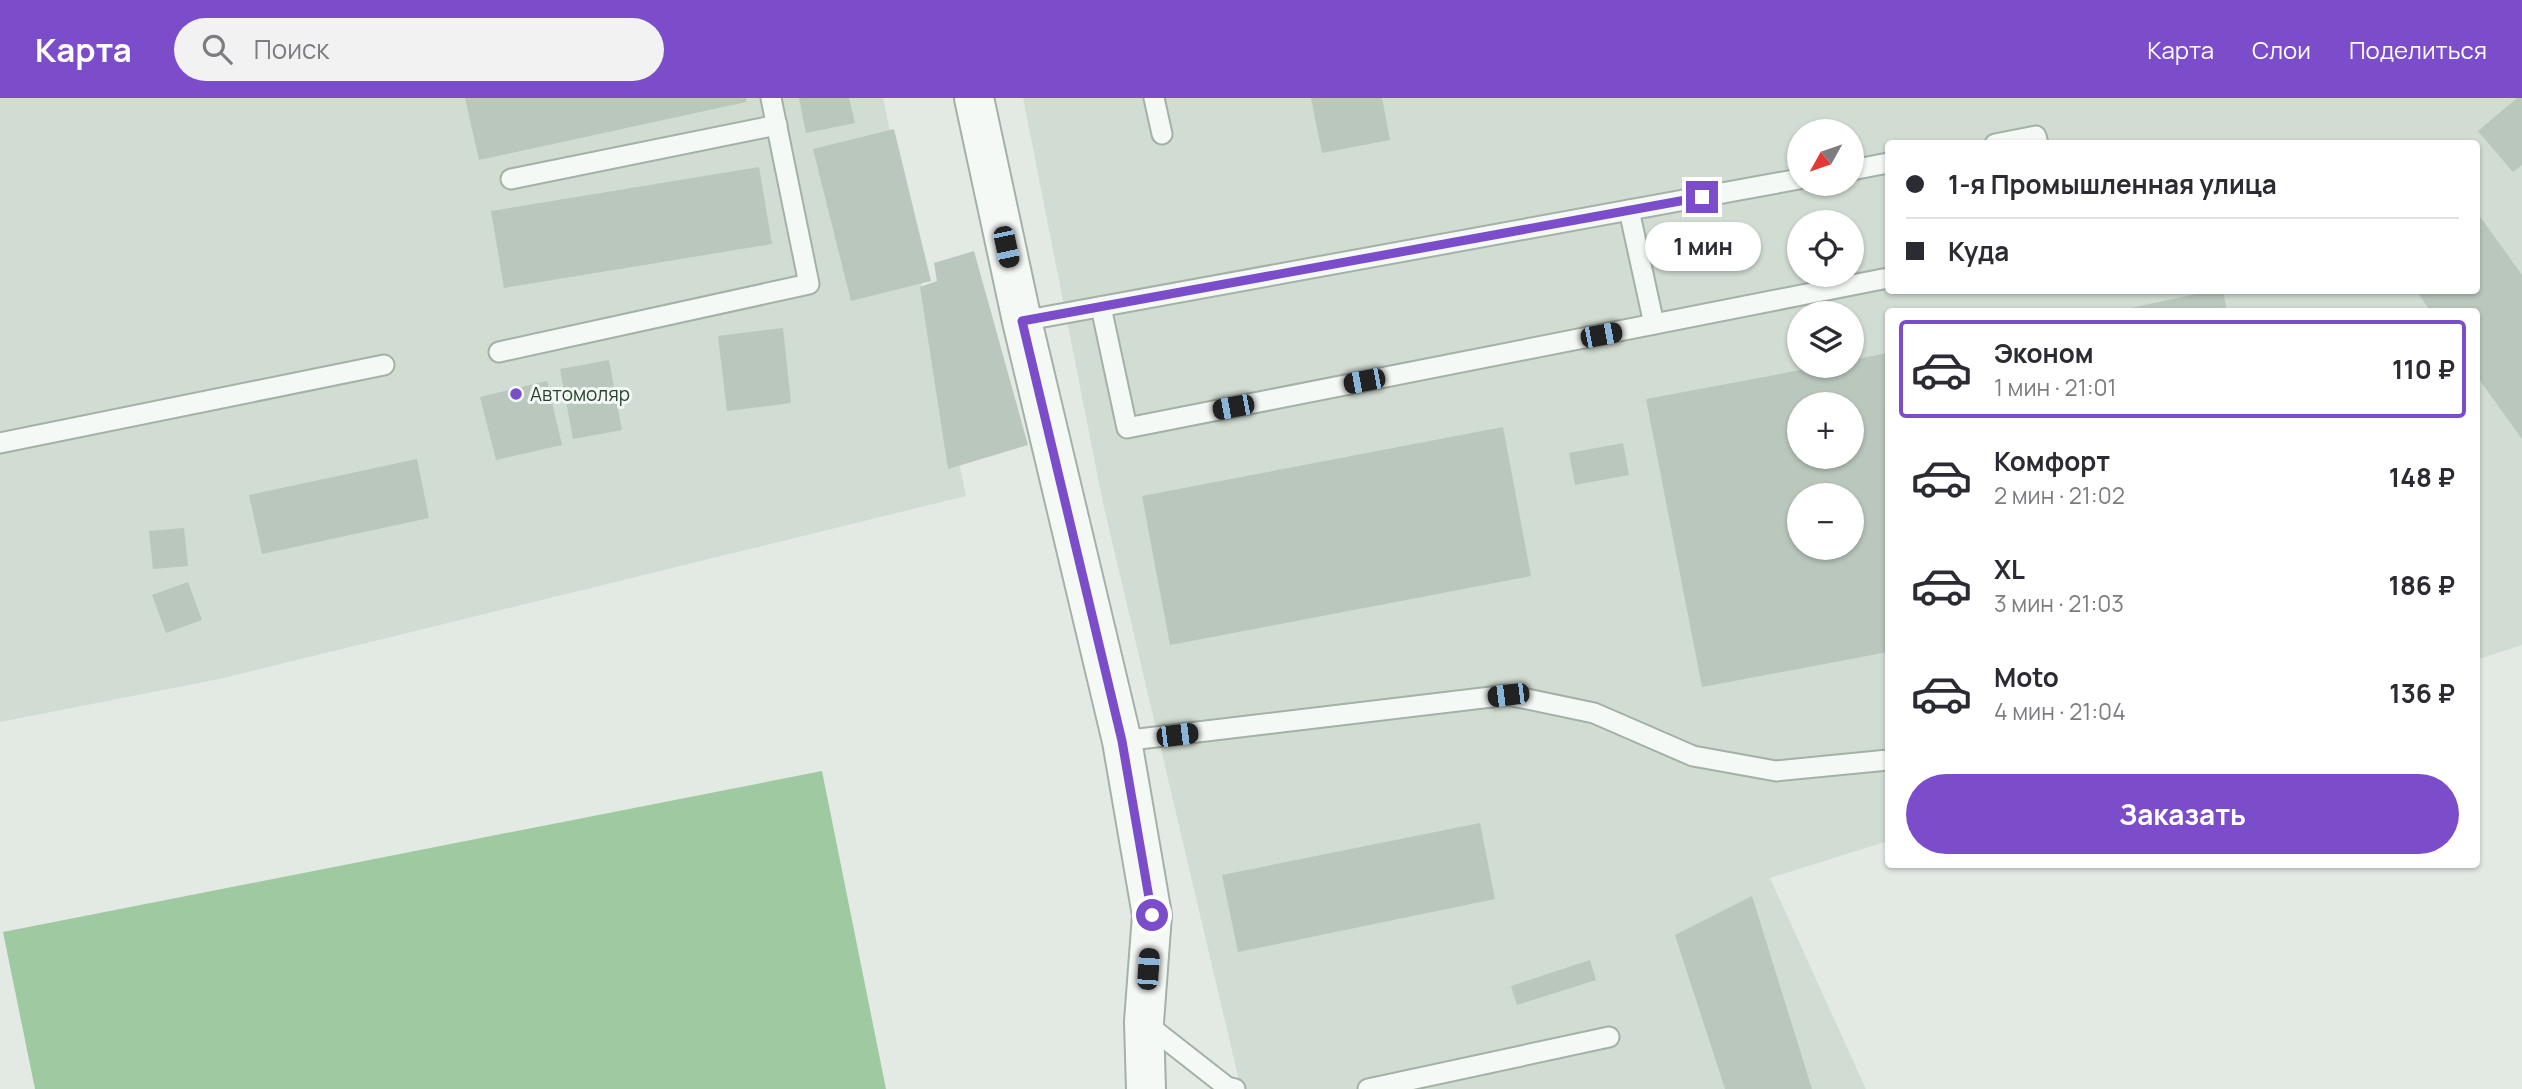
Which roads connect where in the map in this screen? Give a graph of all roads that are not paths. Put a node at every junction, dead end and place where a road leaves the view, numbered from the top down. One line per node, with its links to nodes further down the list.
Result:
1 (771, 98): 4 (lane)
2 (974, 98): 15 (street)
3 (1154, 98): 5 (lane)
4 (776, 125): 10 (lane); 17 (lane)
5 (1162, 134)
6 (2016, 140): 7 (lane)
7 (2037, 140)
8 (1885, 164): 9 (lane)
9 (1864, 168)
10 (511, 179)
11 (1787, 181): 12 (lane)
12 (1629, 210): 14 (lane); 16 (lane)
13 (1885, 279): 16 (lane)
14 (1101, 307): 15 (lane); 16 (lane)
15 (1022, 321): 20 (street)
16 (1654, 324)
17 (499, 352)
18 (384, 365): 19 (lane)
19 (0, 443)
20 (1122, 741): 21 (lane); 22 (street)
21 (1885, 760)
22 (1144, 1022): 24 (street); 25 (lane)
23 (1609, 1037): 26 (lane)
24 (1146, 1089)
25 (1235, 1089)
26 (1368, 1089)

